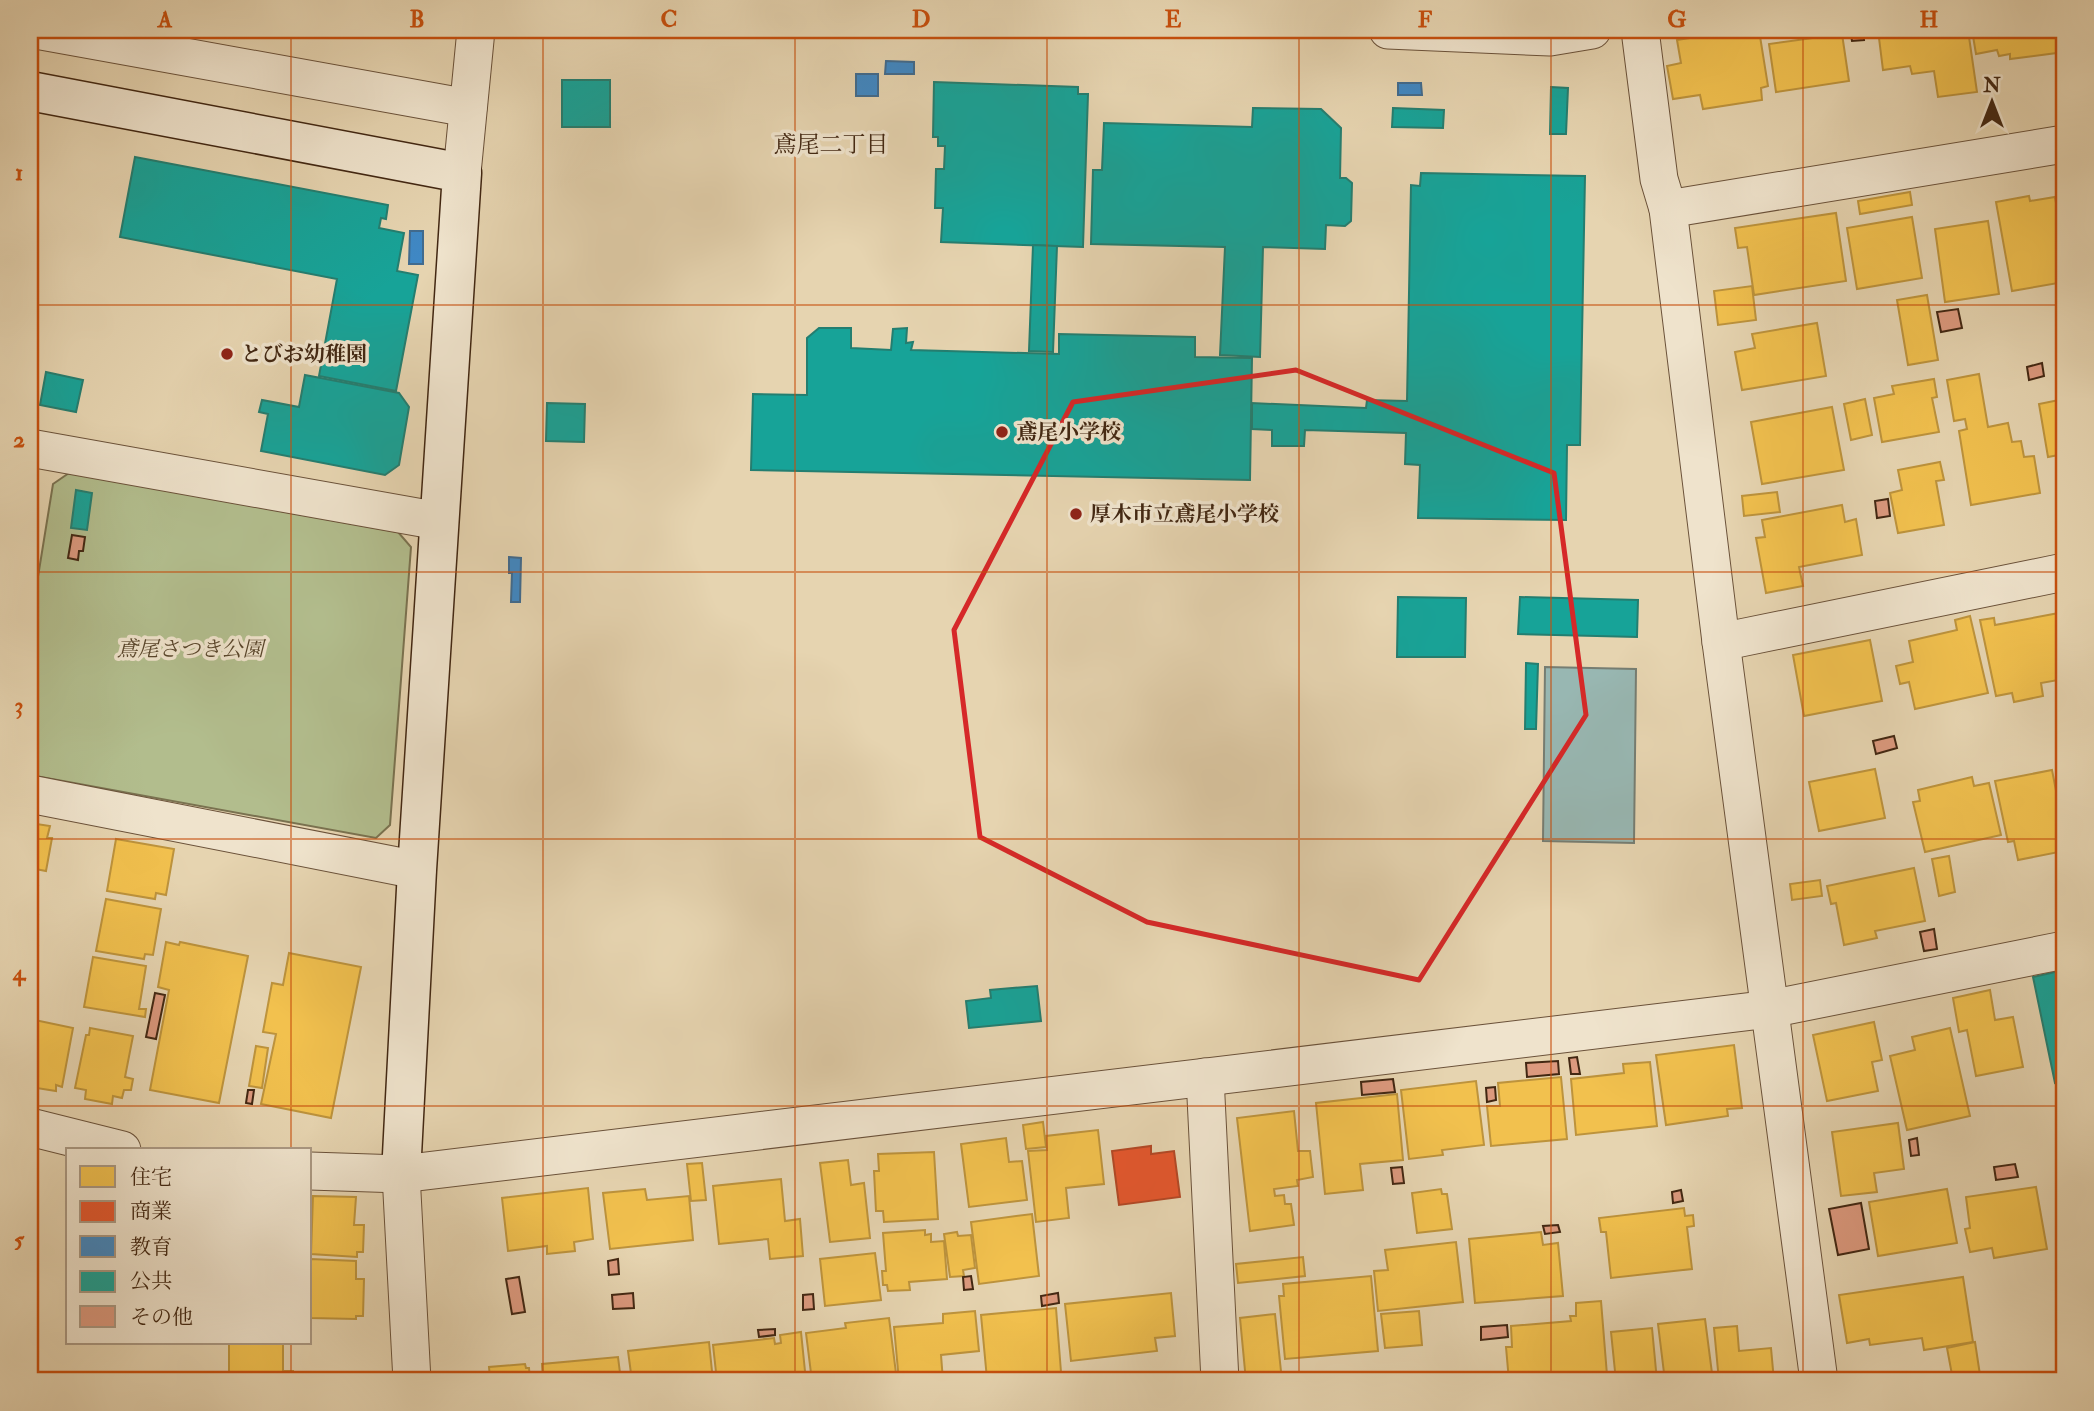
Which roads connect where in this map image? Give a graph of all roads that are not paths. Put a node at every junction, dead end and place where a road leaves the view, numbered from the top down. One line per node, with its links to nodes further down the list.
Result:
1 (36, 30): 7 (street)
2 (476, 30): 7 (street)
3 (1388, 30): 4 (street)
4 (1592, 30)
5 (1640, 30): 10 (street)
6 (30, 91): 9 (street)
7 (468, 108): 9 (street)
8 (2064, 144): 10 (street)
9 (462, 173): 12 (street)
10 (1668, 209): 14 (street)
11 (30, 448): 12 (street)
12 (439, 521): 16 (street)
13 (2064, 572): 14 (street)
14 (1721, 642): 18 (street)
15 (30, 794): 16 (street)
16 (417, 870): 23 (street)
17 (2064, 950): 18 (street)
18 (1770, 1009): 19 (street); 26 (street)
19 (1205, 1077): 23 (street); 25 (street)
20 (30, 1127): 21 (street)
21 (114, 1148)
22 (312, 1171): 23 (street)
23 (401, 1174): 24 (street)
24 (412, 1381)
25 (1220, 1381)
26 (1819, 1381)

